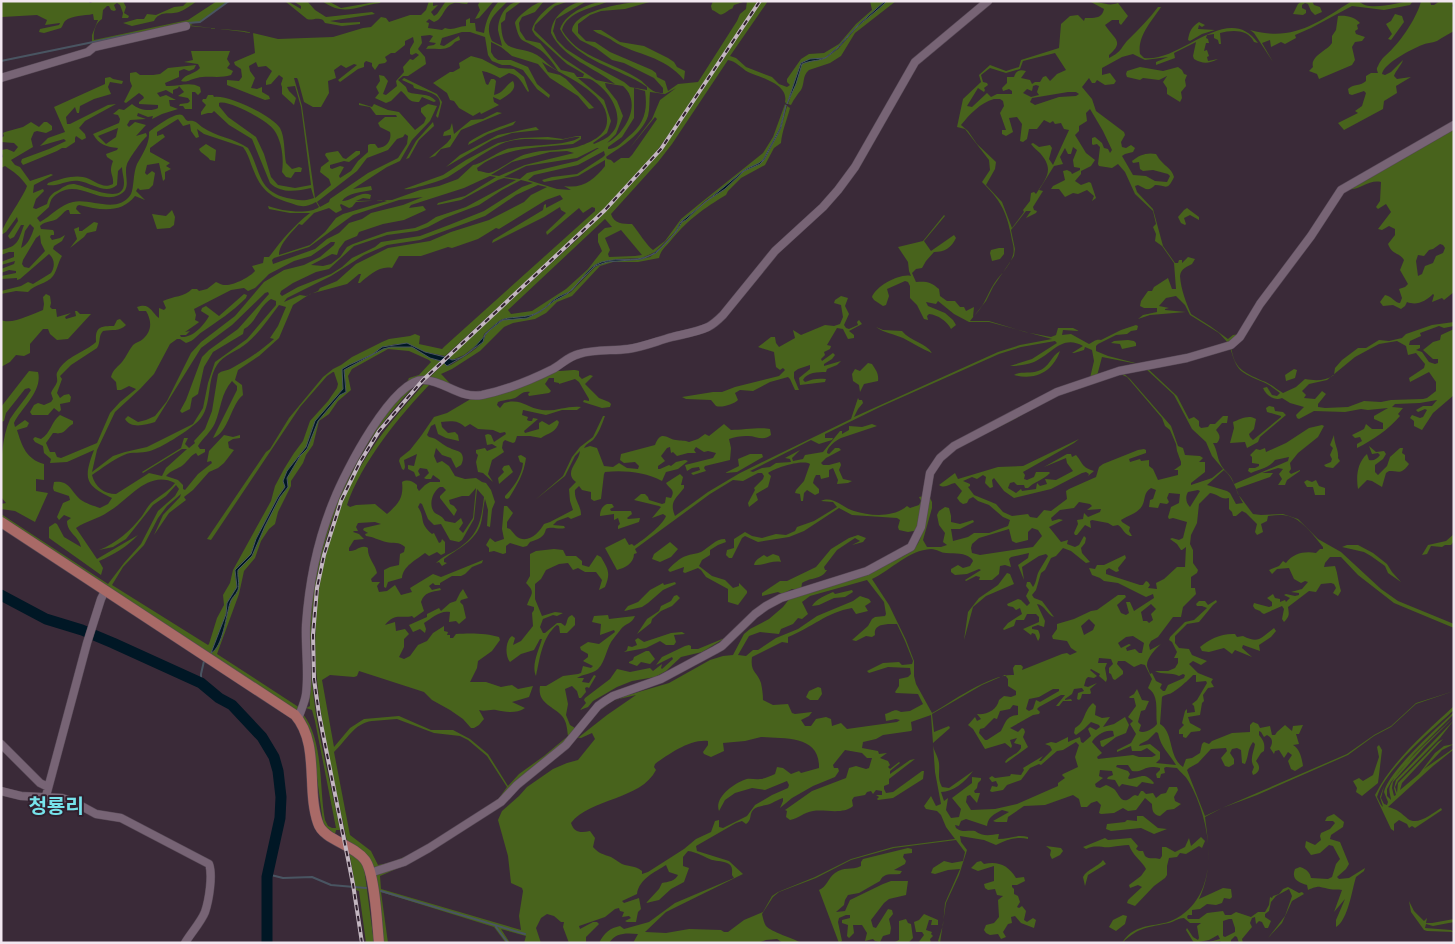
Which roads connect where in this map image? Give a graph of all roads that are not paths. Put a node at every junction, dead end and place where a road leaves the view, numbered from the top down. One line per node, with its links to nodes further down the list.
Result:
1 (988, 1): 7 (street)
2 (186, 26): 3 (street)
3 (1, 78)
4 (1454, 125): 12 (street)
5 (1, 522): 6 (main road)
6 (105, 591): 7 (main road); 9 (street)
7 (298, 719): 12 (main road)
8 (1, 744): 9 (street)
9 (48, 787): 11 (street)
10 (1, 791): 11 (street)
11 (46, 796): 13 (street)
12 (370, 873): 14 (main road)
13 (185, 943)
14 (379, 943)

